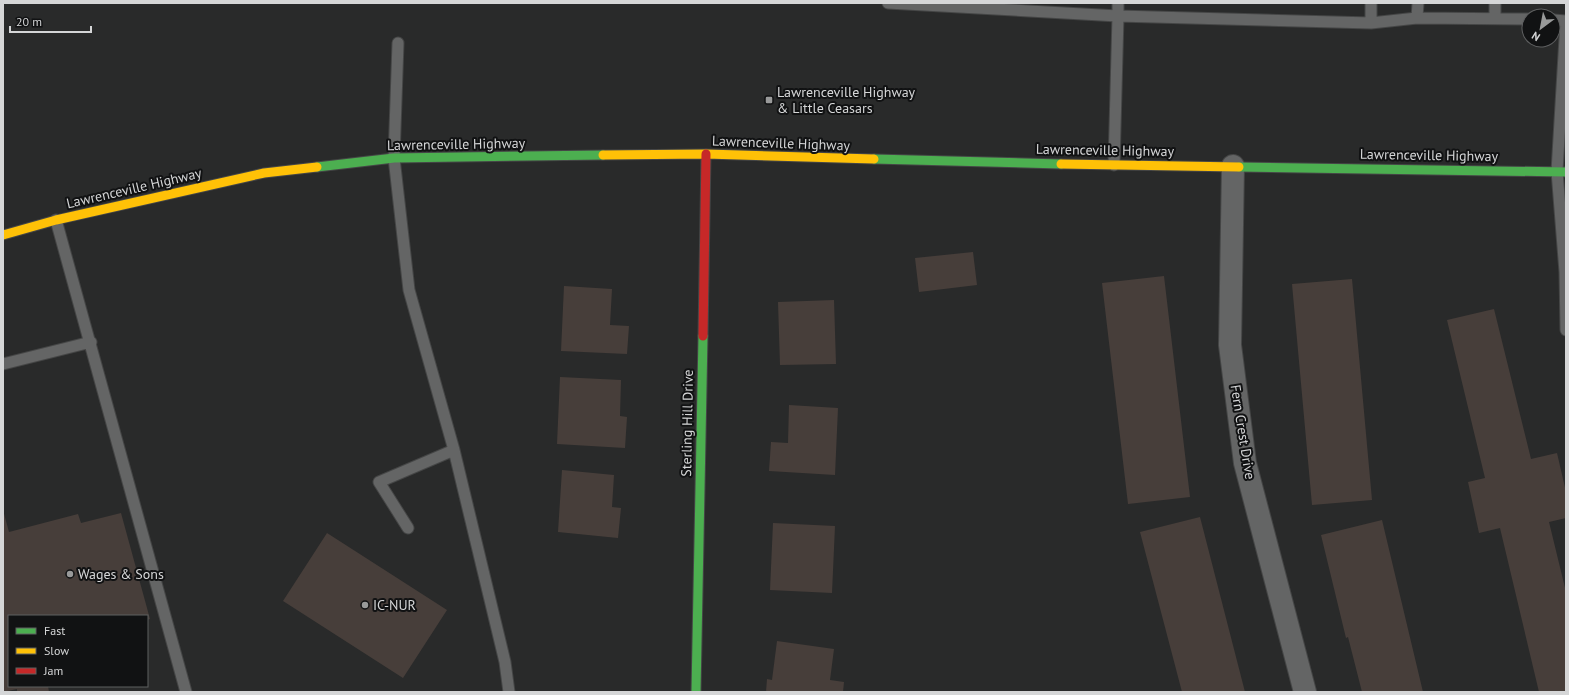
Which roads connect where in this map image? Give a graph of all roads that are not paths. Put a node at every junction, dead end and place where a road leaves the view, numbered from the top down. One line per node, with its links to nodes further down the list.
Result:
1 (888, 3): 6 (lane)
2 (1118, 3): 7 (lane)
3 (1371, 3): 12 (lane)
4 (1418, 3): 8 (lane)
5 (1495, 3): 9 (lane)
6 (1050, 7): 7 (lane)
7 (1118, 16): 12 (lane); 16 (lane)
8 (1417, 18): 9 (lane); 12 (lane)
9 (1495, 18): 10 (lane)
10 (1521, 19)
11 (1566, 21): 18 (lane)
12 (1371, 23)
13 (398, 43): 15 (lane)
14 (706, 154): 15 (main road, Lawrenceville Highway); 16 (main road, Lawrenceville Highway); 28 (main road, Sterling Hill Drive)
15 (394, 158): 19 (main road, Lawrenceville Highway); 24 (lane)
16 (1114, 165): 17 (main road, Lawrenceville Highway)
17 (1233, 166): 18 (main road, Lawrenceville Highway); 29 (street, Fern Crest Drive)
18 (1561, 172): 21 (lane)
19 (56, 220): 20 (main road, Lawrenceville Highway); 22 (lane)
20 (3, 235)
21 (1566, 330)
22 (91, 342): 23 (lane); 26 (lane)
23 (3, 364)
24 (454, 450): 25 (lane); 27 (lane)
25 (408, 528)
26 (186, 692)
27 (510, 692)
28 (696, 692)
29 (1305, 692)

